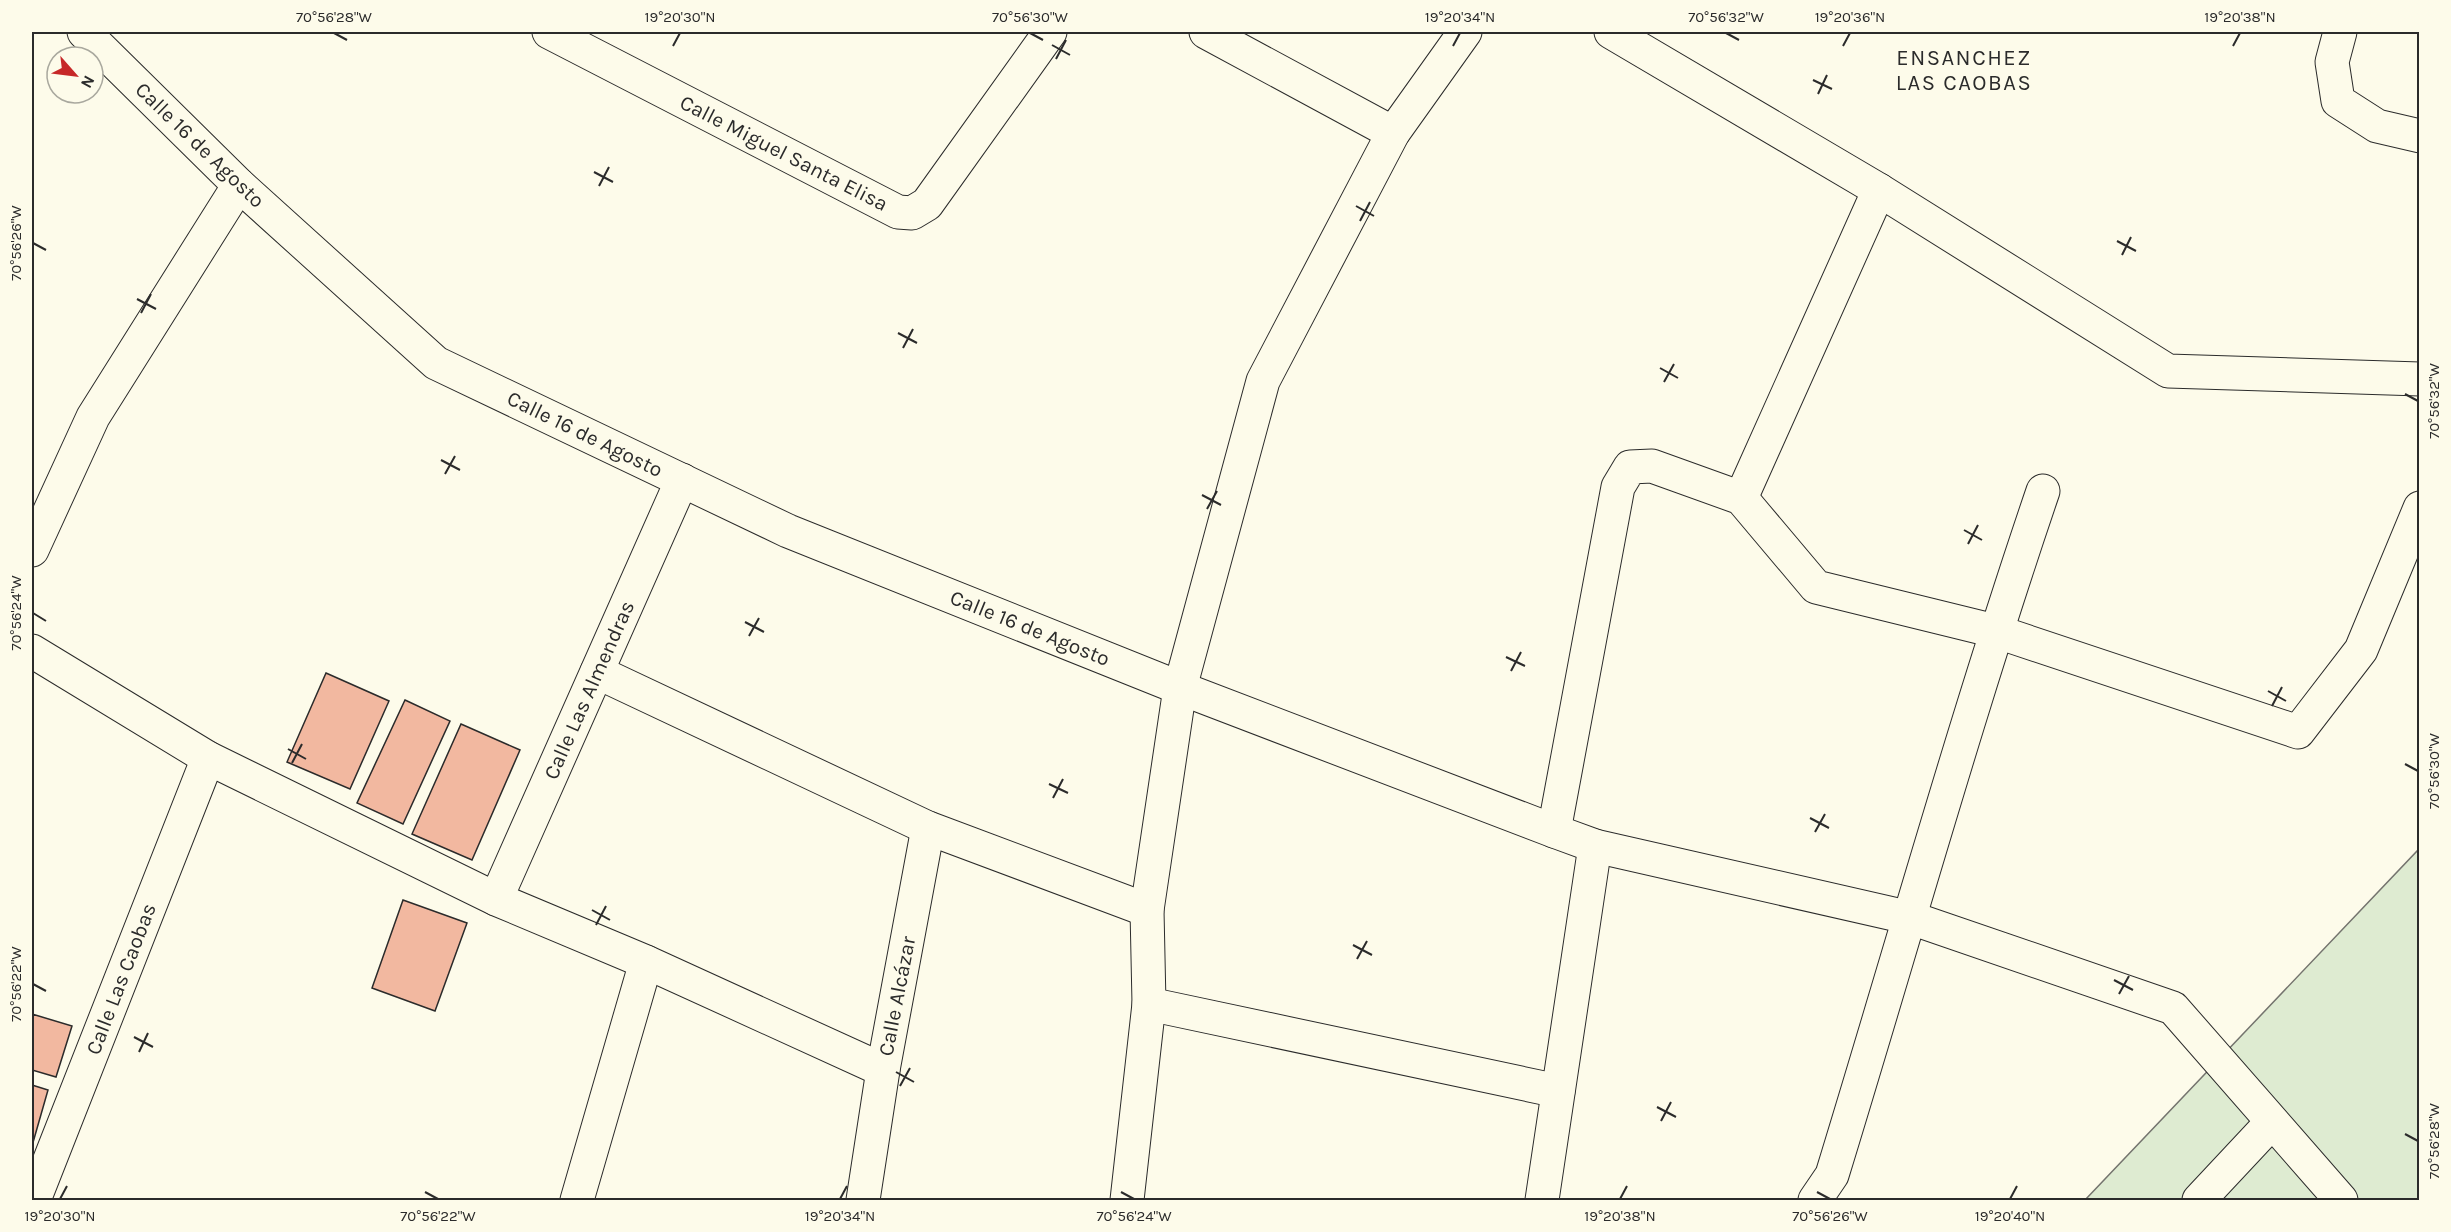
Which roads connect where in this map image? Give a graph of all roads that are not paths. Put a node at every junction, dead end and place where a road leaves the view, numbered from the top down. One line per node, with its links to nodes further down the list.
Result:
1 (84, 32): 10 (street, Calle 16 de Agosto)
2 (549, 32): 3 (street, Calle Miguel Santa Elisa)
3 (1050, 32)
4 (1206, 32): 8 (street)
5 (1465, 32): 8 (street)
6 (1611, 32): 11 (street)
7 (2340, 32): 9 (street)
8 (1393, 133): 21 (street)
9 (2420, 136)
10 (239, 185): 13 (street, Calle 16 de Agosto); 17 (street)
11 (1879, 190): 12 (street); 15 (street)
12 (2420, 379)
13 (682, 480): 20 (street, Calle Las Almendras); 21 (street, Calle 16 de Agosto)
14 (2043, 491): 18 (street)
15 (1742, 498): 18 (street); 24 (street)
16 (2420, 508): 18 (street)
17 (32, 550)
18 (1995, 631): 28 (street)
19 (32, 651): 22 (street)
20 (597, 672): 23 (street); 26 (street, Calle Las Almendras)
21 (1180, 688): 24 (street, Calle 16 de Agosto); 27 (street)
22 (208, 758): 26 (street); 34 (street, Calle Las Caobas)
23 (928, 828): 27 (street); 31 (street, Calle Alcázar)
24 (1554, 831): 25 (street, Calle 16 de Agosto)
25 (1595, 846): 28 (street, Calle 16 de Agosto); 32 (street)
26 (496, 899): 29 (street)
27 (1147, 910): 30 (street)
28 (1911, 918): 33 (street, Calle 16 de Agosto); 39 (street)
29 (646, 962): 31 (street); 35 (street)
30 (1149, 1004): 32 (street); 37 (street)
31 (882, 1071): 36 (street, Calle Alcázar)
32 (1558, 1091): 38 (street)
33 (2272, 1122): 40 (street); 41 (street, Calle 16 de Agosto)
34 (34, 1200)
35 (577, 1200)
36 (863, 1200)
37 (1127, 1200)
38 (1542, 1200)
39 (1815, 1200)
40 (2199, 1200)
41 (2340, 1200)

